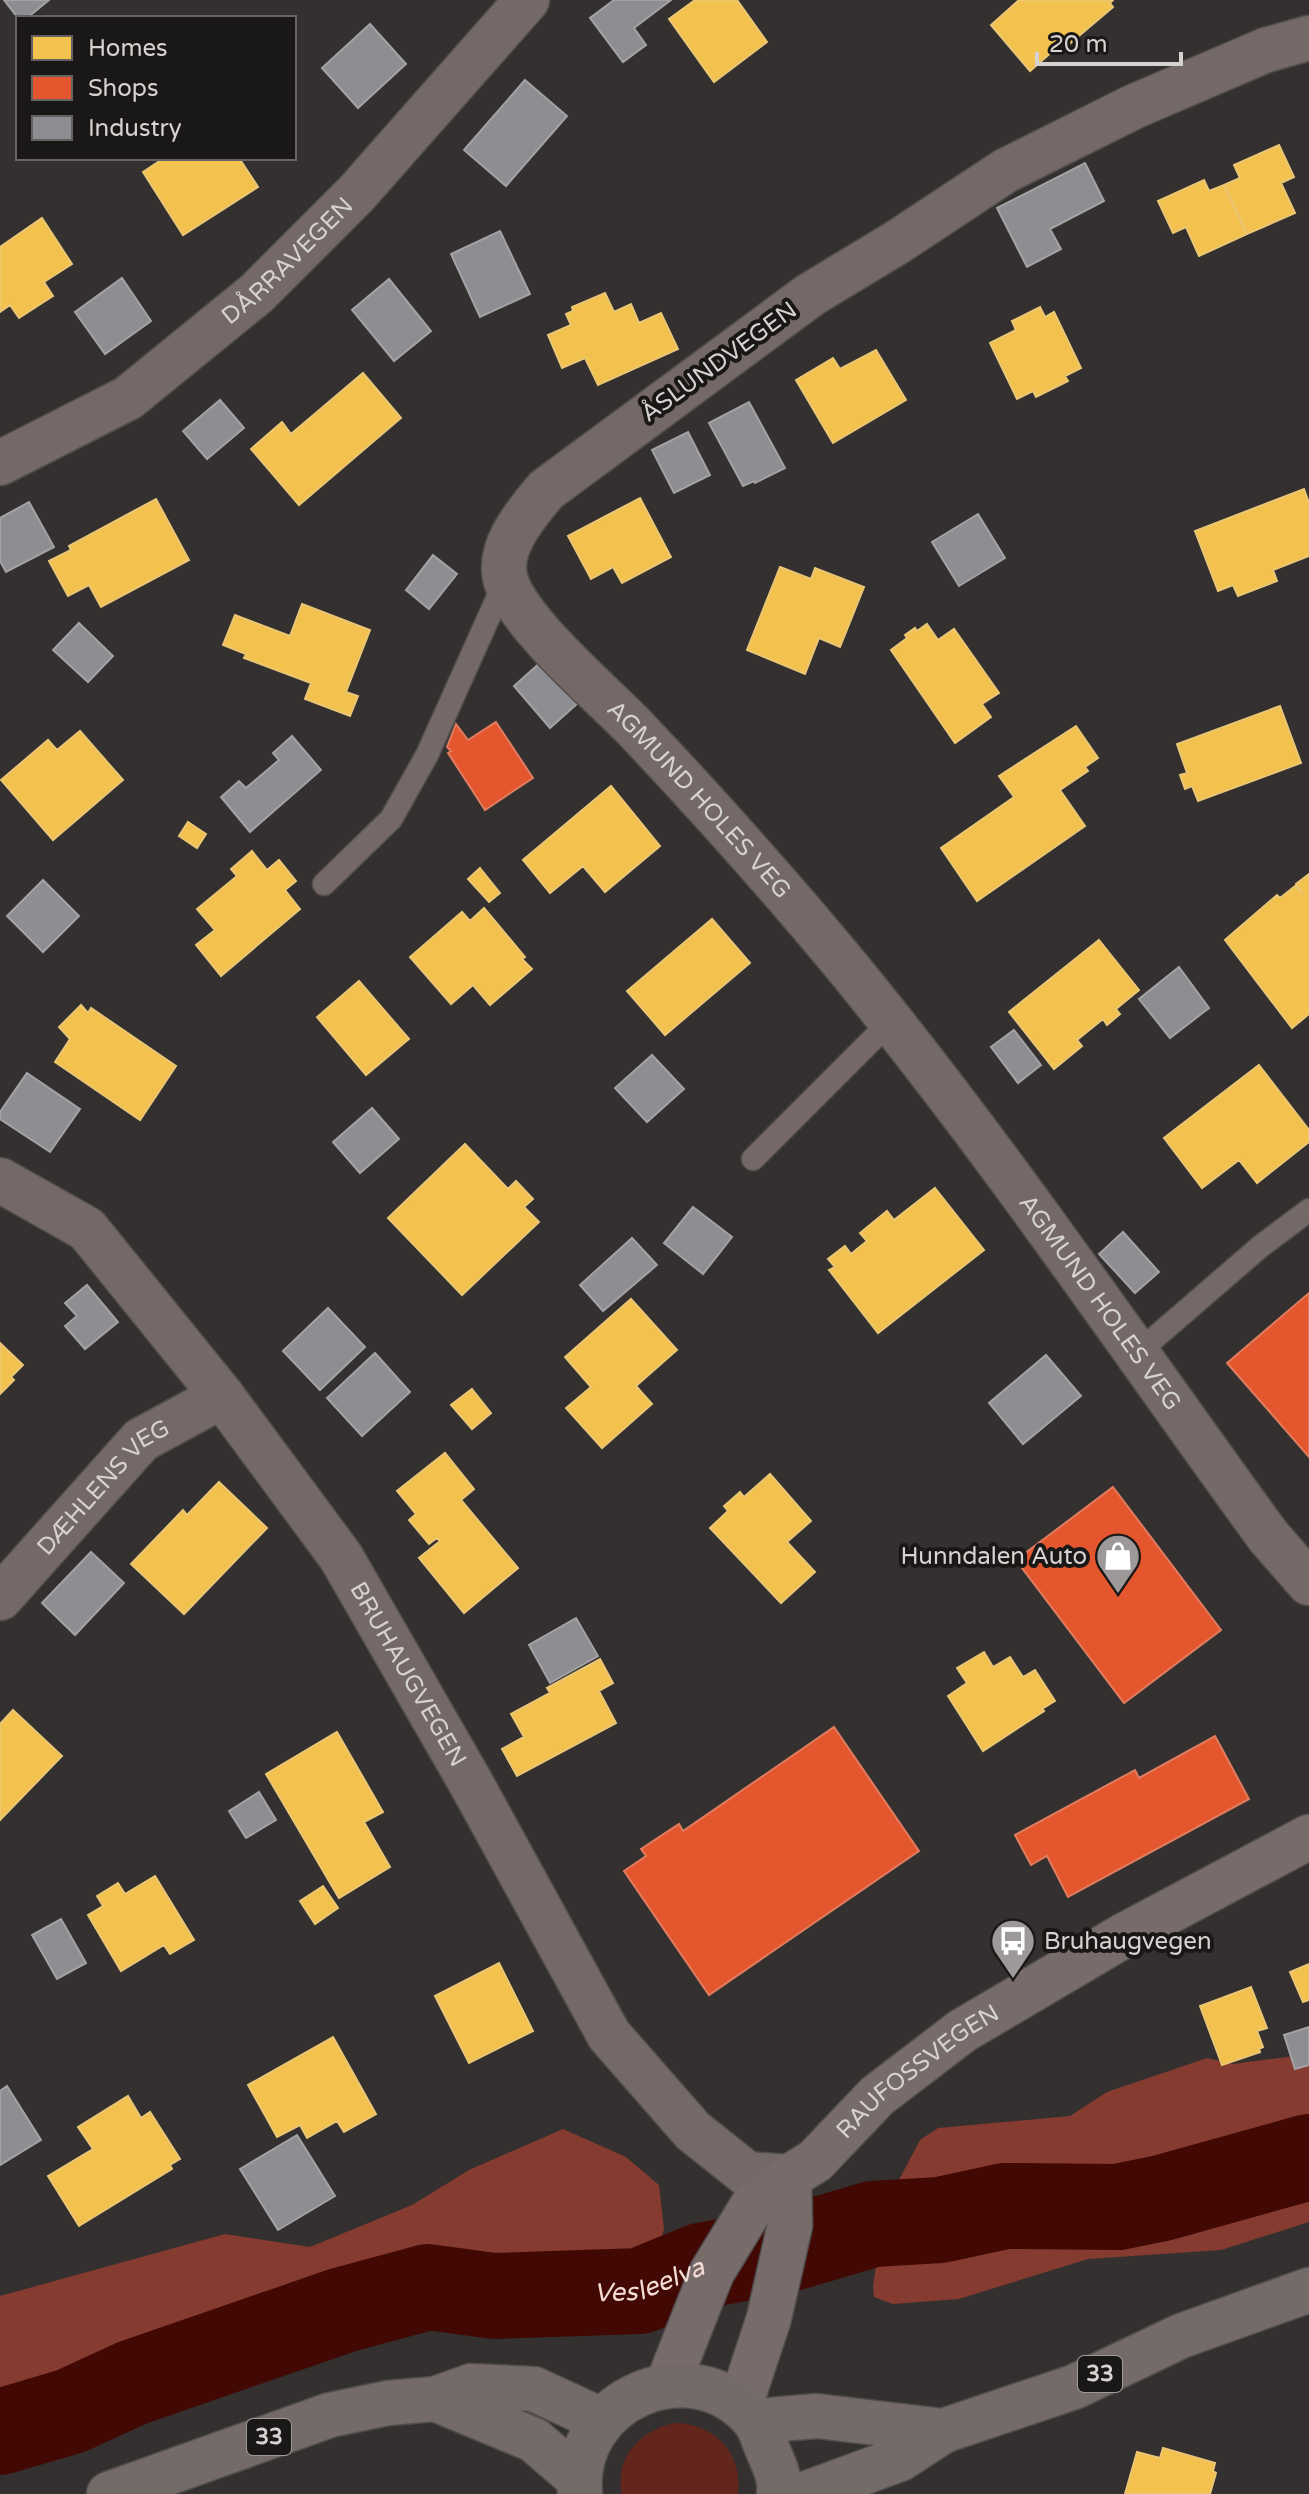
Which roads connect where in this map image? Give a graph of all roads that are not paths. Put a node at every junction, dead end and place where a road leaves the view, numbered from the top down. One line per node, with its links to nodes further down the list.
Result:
1 (527, 0): 3 (street, DÅRRAVEGEN)
2 (1309, 38): 4 (street, ÅSLUNDVEGEN)
3 (0, 463)
4 (505, 581): 5 (lane, ÅSLUNDVEGEN); 6 (street, AGMUND HOLES VEG)
5 (324, 884)
6 (890, 1022): 7 (lane); 10 (street, AGMUND HOLES VEG)
7 (753, 1159)
8 (0, 1180): 11 (street, BRUHAUGVEGEN)
9 (1309, 1210): 10 (lane)
10 (1136, 1354): 12 (street, AGMUND HOLES VEG)
11 (222, 1396): 13 (street, DÆHLENS VEG); 15 (street, BRUHAUGVEGEN)
12 (1309, 1583)
13 (0, 1598)
14 (1309, 1837): 15 (main road, RAUFOSSVEGEN)
15 (789, 2177): 17 (main road, RAUFOSSVEGEN); 19 (main road)
16 (1309, 2290): 21 (main road, 33)
17 (667, 2386): 19 (main road, 33); 20 (main road, 33)
18 (435, 2399): 20 (main road, 33); 22 (main road, 33); 23 (main road, 33)
19 (748, 2414): 21 (main road, 33); 24 (main road)
20 (601, 2420): 22 (main road, 33)
21 (943, 2431): 25 (main road, 33)
22 (579, 2486)
23 (109, 2494)
24 (779, 2494)
25 (805, 2494)

